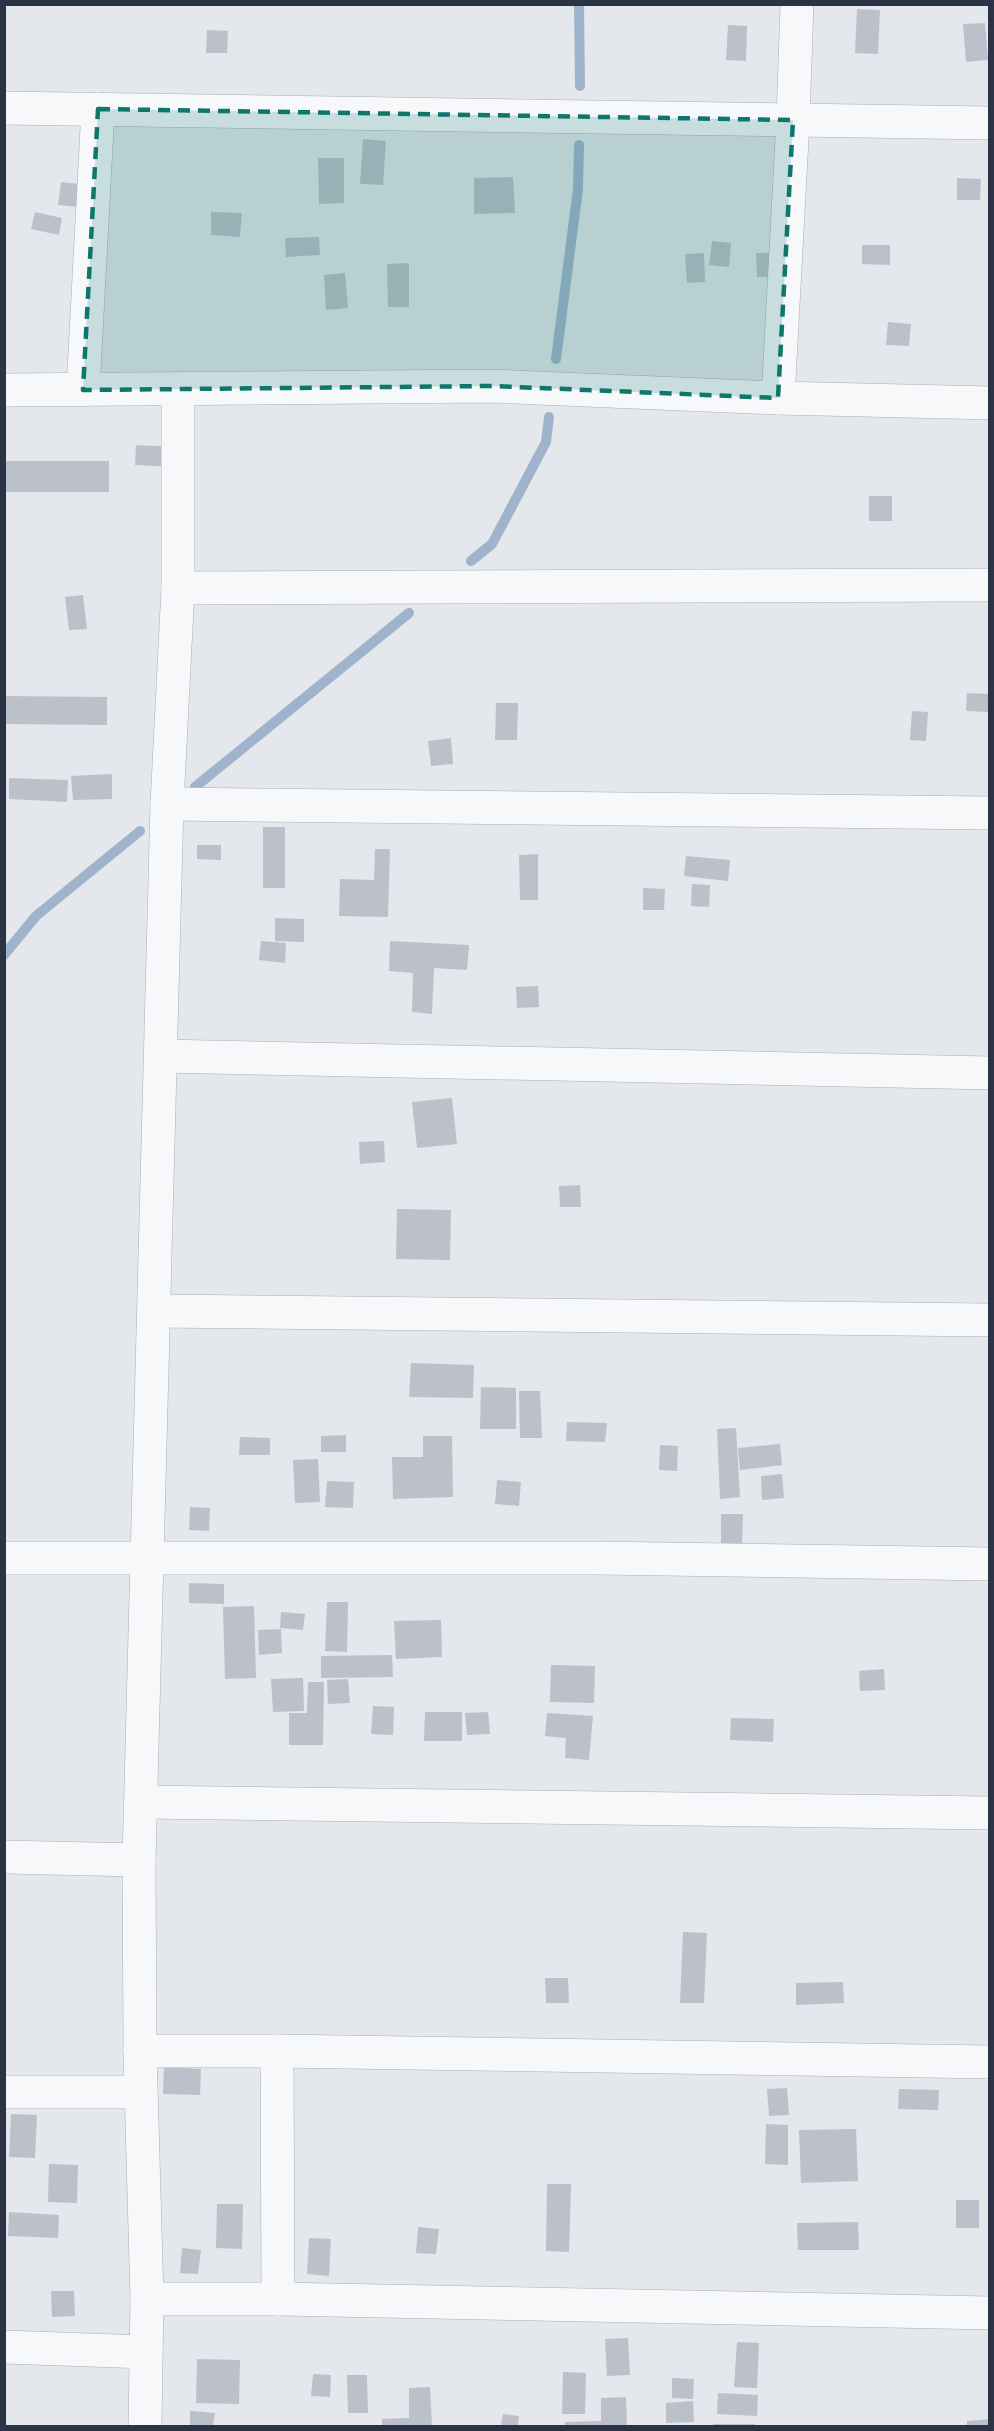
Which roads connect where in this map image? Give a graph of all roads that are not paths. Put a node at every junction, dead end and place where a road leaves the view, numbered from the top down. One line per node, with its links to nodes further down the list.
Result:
1 (796, 4): 4 (street)
2 (4, 108): 3 (street)
3 (98, 109): 4 (street); 7 (street)
4 (793, 120): 5 (street); 9 (street)
5 (990, 123)
6 (4, 390): 7 (street)
7 (83, 390): 8 (street)
8 (178, 390): 9 (street); 12 (street)
9 (778, 398): 10 (street)
10 (990, 403)
11 (990, 585): 12 (street)
12 (178, 588): 13 (street)
13 (167, 804): 14 (street); 15 (street)
14 (990, 813)
15 (160, 1056): 16 (street); 17 (street)
16 (990, 1073)
17 (154, 1311): 18 (street); 19 (street)
18 (990, 1320)
19 (147, 1556): 20 (street); 21 (street); 22 (street)
20 (4, 1558)
21 (990, 1564)
22 (141, 1802): 23 (street); 25 (street)
23 (990, 1813)
24 (4, 1857): 25 (street)
25 (139, 1860): 26 (street)
26 (140, 2051): 27 (street); 30 (street)
27 (277, 2051): 28 (street); 32 (street)
28 (990, 2062)
29 (4, 2092): 30 (street)
30 (141, 2092): 31 (street)
31 (147, 2299): 32 (street); 35 (street)
32 (278, 2299): 33 (street)
33 (990, 2313)
34 (4, 2347): 35 (street)
35 (146, 2352): 36 (street)
36 (145, 2427)

